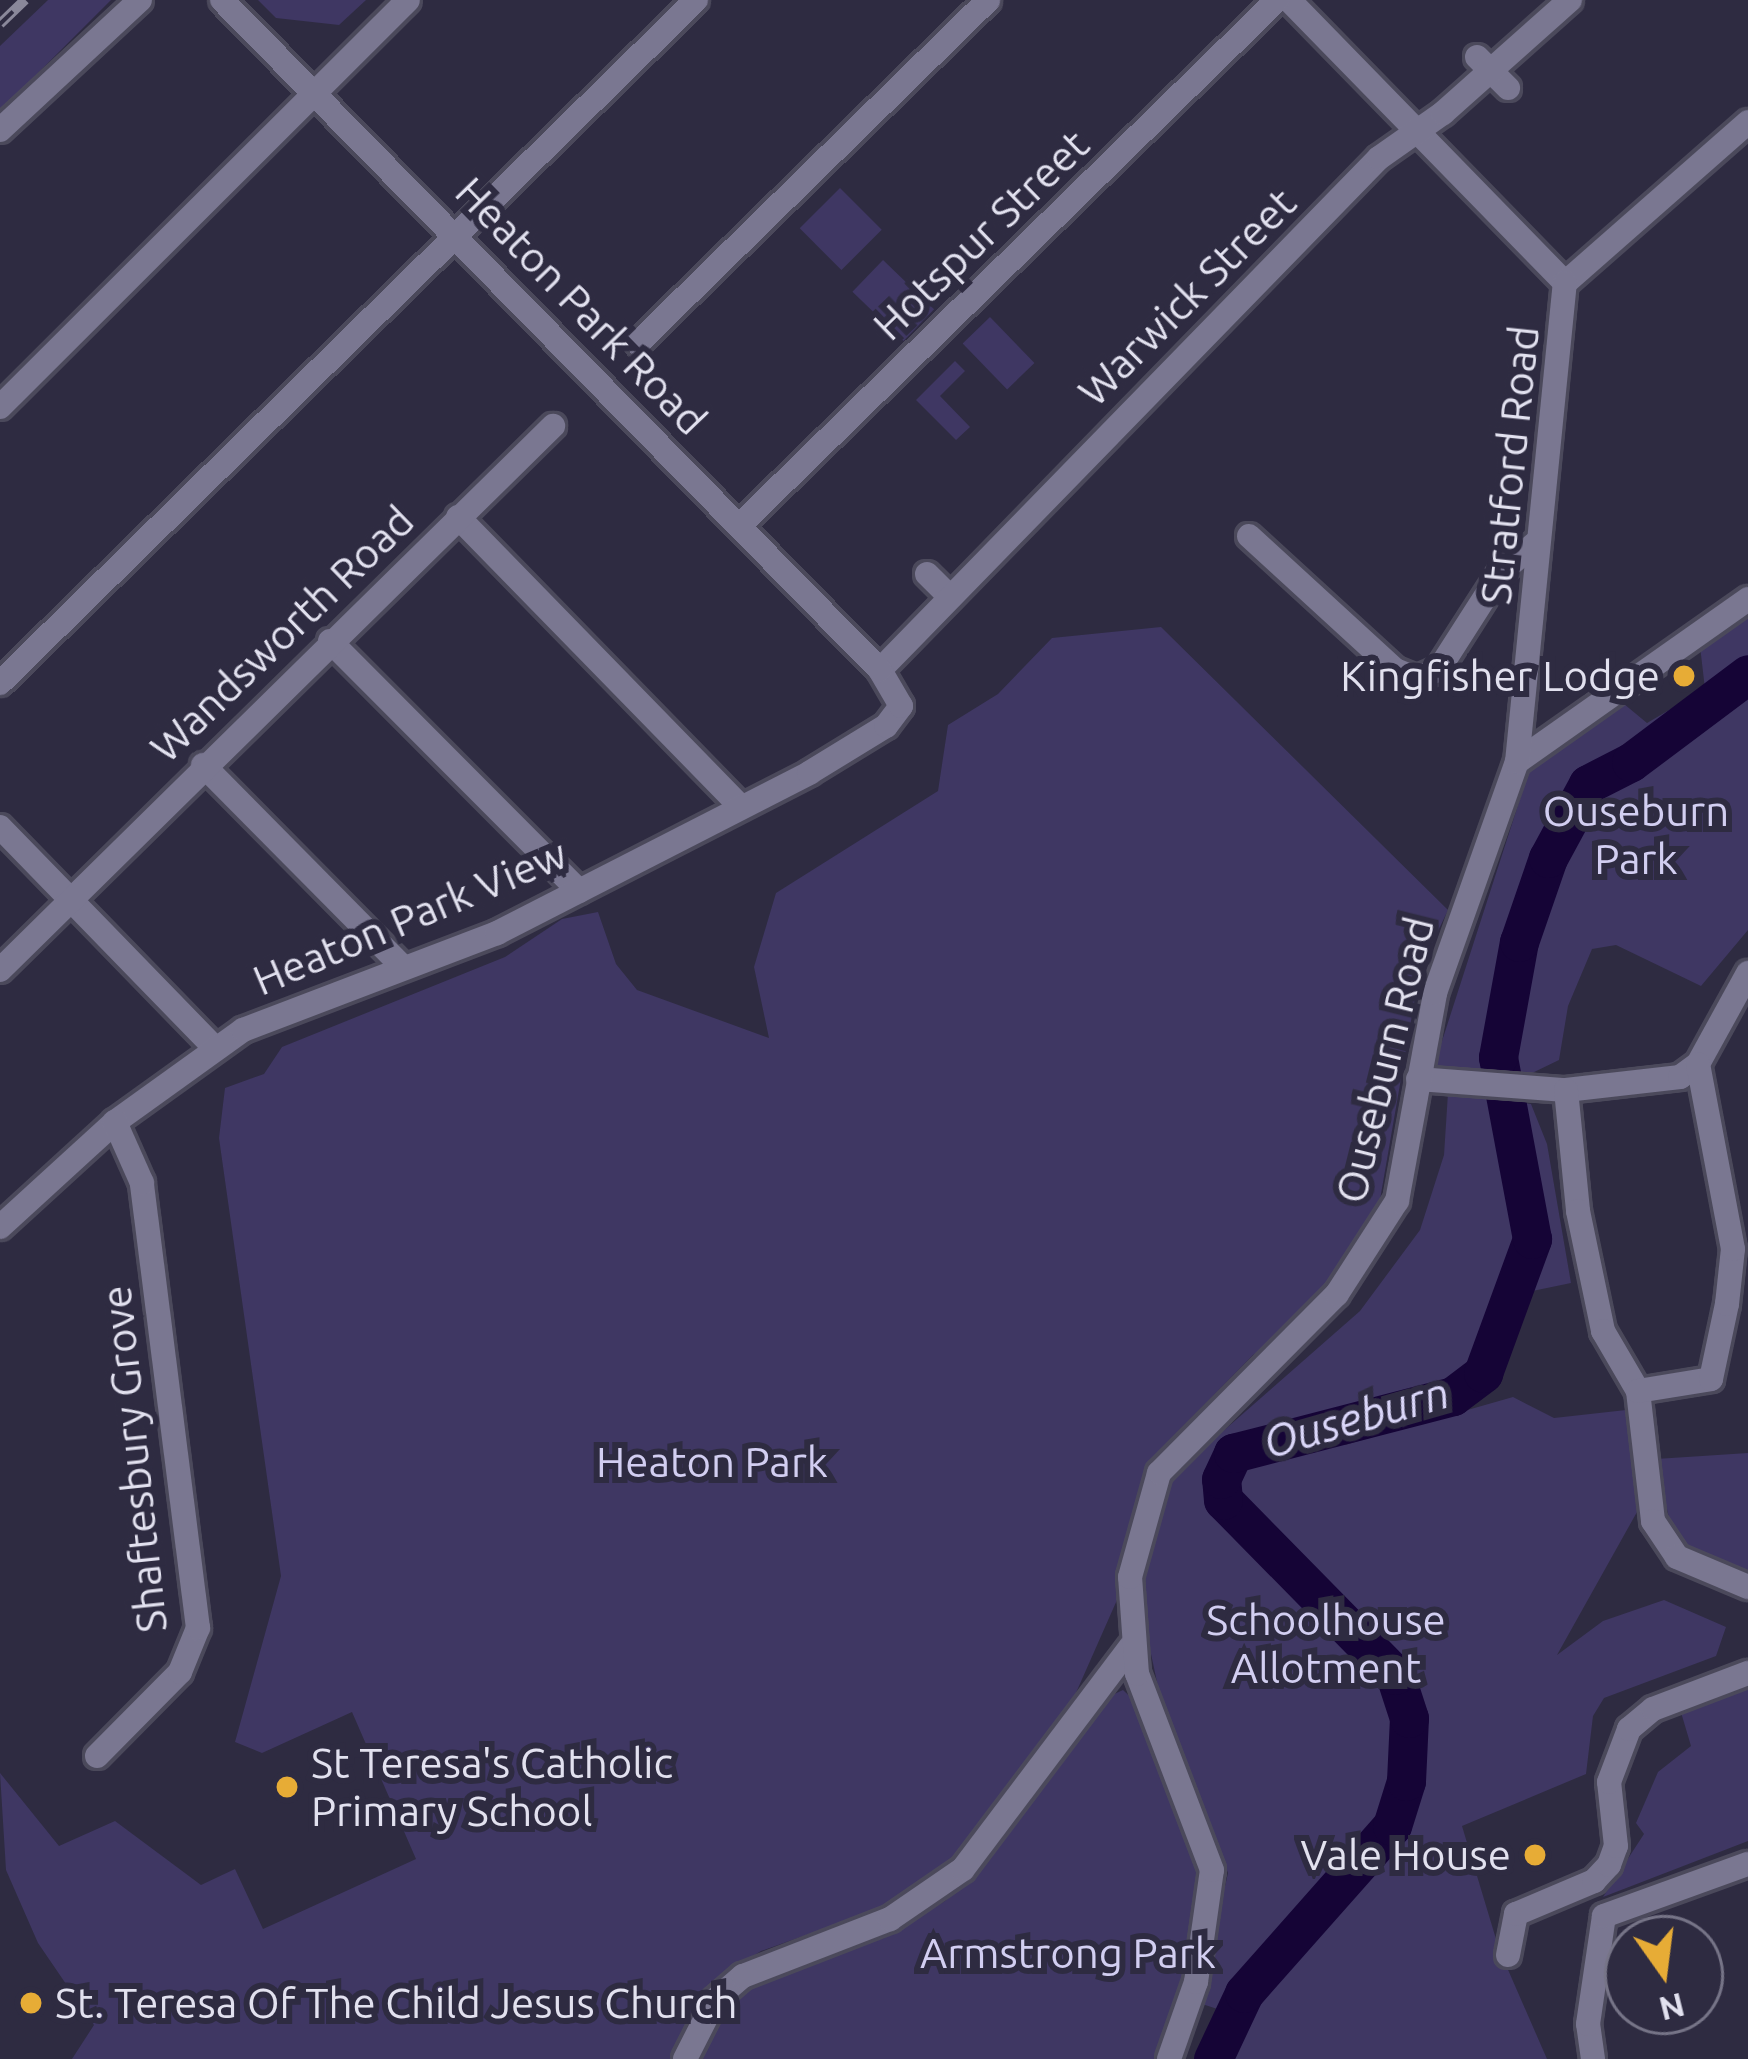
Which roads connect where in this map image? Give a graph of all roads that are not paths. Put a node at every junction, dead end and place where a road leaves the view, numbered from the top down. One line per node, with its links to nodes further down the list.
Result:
1 (140, 0): 12 (street)
2 (222, 0): 9 (street, Heaton Park Road)
3 (408, 0): 9 (street)
4 (696, 0): 13 (street)
5 (988, 0): 15 (street)
6 (1277, 0): 19 (street, Hotspur Street)
7 (1289, 0): 11 (street, Stratford Road)
8 (1570, 0): 11 (street, Warwick Street)
9 (314, 91): 13 (street, Heaton Park Road); 16 (street)
10 (1748, 122): 14 (street)
11 (1406, 123): 14 (street, Stratford Road); 23 (street, Warwick Street)
12 (0, 130)
13 (457, 232): 19 (street, Heaton Park Road); 27 (street)
14 (1565, 283): 21 (street, Stratford Road)
15 (638, 343)
16 (0, 407)
17 (553, 426): 18 (street, Wandsworth Road)
18 (458, 517): 25 (street, Wandsworth Road); 30 (street)
19 (739, 526): 26 (street, Heaton Park Road)
20 (1249, 536): 21 (street)
21 (1538, 541): 28 (street, Stratford Road)
22 (927, 574): 23 (street)
23 (950, 597): 26 (street, Warwick Street)
24 (1748, 599): 28 (street)
25 (330, 640): 29 (street, Wandsworth Road); 32 (street)
26 (880, 670): 30 (street, Heaton Park View)
27 (0, 683)
28 (1517, 762): 39 (street, Ouseburn Road)
29 (203, 764): 33 (street, Wandsworth Road); 34 (street)
30 (741, 807): 32 (street, Heaton Park View)
31 (0, 826): 33 (street)
32 (579, 891): 34 (street, Heaton Park View)
33 (70, 902): 35 (street, Wandsworth Road); 37 (street)
34 (403, 967): 37 (street, Heaton Park View)
35 (0, 970)
36 (1748, 974): 38 (street)
37 (215, 1048): 41 (street, Heaton Park View)
38 (1698, 1064): 40 (street); 43 (street)
39 (1418, 1079): 40 (street); 45 (street, Ouseburn Road)
40 (1566, 1090): 43 (street)
41 (115, 1122): 42 (street, Heaton Park View); 47 (street, Shaftesbury Grove)
42 (0, 1227)
43 (1638, 1390): 44 (street)
44 (1748, 1587)
45 (1130, 1647): 50 (street); 51 (street, Ouseburn Road)
46 (1748, 1673): 49 (street)
47 (97, 1756)
48 (1748, 1864): 52 (street)
49 (1508, 1955)
50 (686, 2059)
51 (1169, 2059)
52 (1594, 2059)

